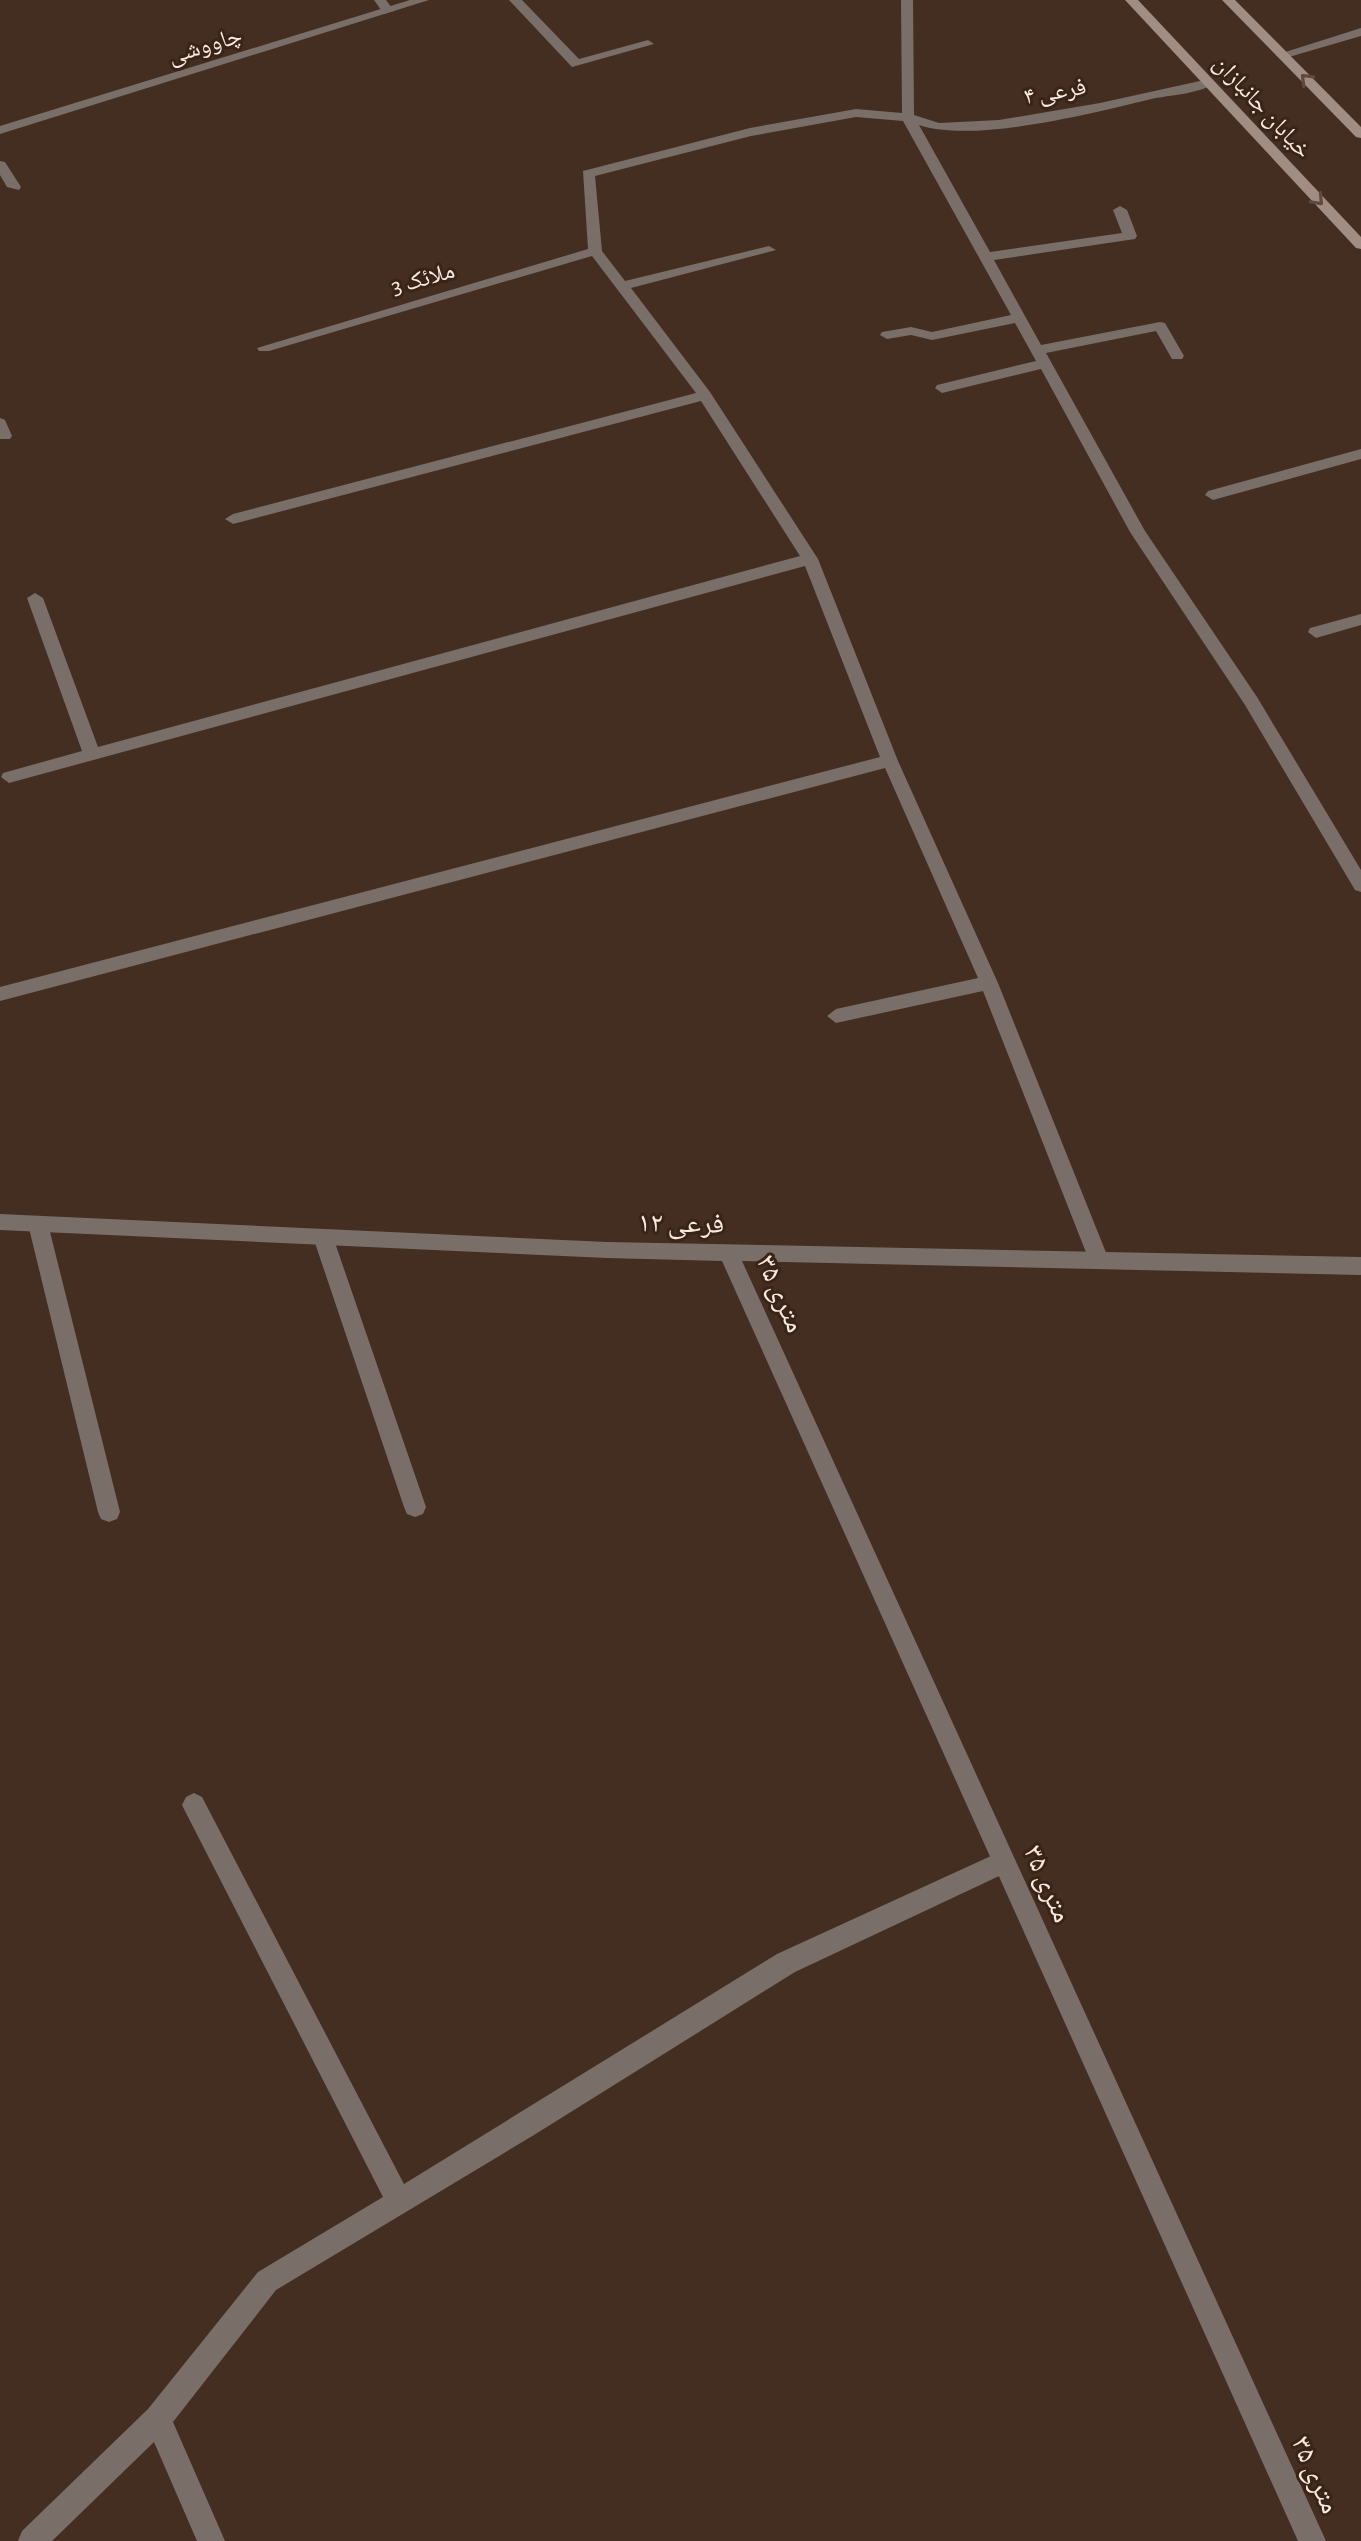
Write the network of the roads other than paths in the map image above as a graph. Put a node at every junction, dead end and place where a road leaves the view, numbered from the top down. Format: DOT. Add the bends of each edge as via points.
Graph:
graph roads {
  1 [pos="423,0"];
  2 [pos="515,0"];
  3 [pos="907,0"];
  4 [pos="1131,0"];
  5 [pos="1228,0"];
  6 [pos="384,6"];
  7 [pos="1361,32"];
  8 [pos="648,44"];
  9 [pos="1282,55"];
  10 [pos="1209,83"];
  11 [pos="908,117"];
  12 [pos="0,130"];
  13 [pos="1361,134"];
  14 [pos="0,165"];
  15 [pos="14,187"];
  16 [pos="1120,210"];
  17 [pos="1361,245"];
  18 [pos="769,250"];
  19 [pos="595,251"];
  20 [pos="984,257"];
  21 [pos="622,286"];
  22 [pos="1018,318"];
  23 [pos="887,335"];
  24 [pos="264,348"];
  25 [pos="1177,356"];
  26 [pos="1040,357"];
  27 [pos="942,388"];
  28 [pos="705,395"];
  29 [pos="1361,454"];
  30 [pos="1213,495"];
  31 [pos="233,519"];
  32 [pos="810,559"];
  33 [pos="35,598"];
  34 [pos="1361,619"];
  35 [pos="1316,632"];
  36 [pos="92,754"];
  37 [pos="890,761"];
  38 [pos="9,777"];
  39 [pos="1361,885"];
  40 [pos="989,983"];
  41 [pos="0,994"];
  42 [pos="836,1016"];
  43 [pos="0,1222"];
  44 [pos="38,1224"];
  45 [pos="323,1237"];
  46 [pos="728,1253"];
  47 [pos="1099,1260"];
  48 [pos="1361,1266"];
  49 [pos="415,1507"];
  50 [pos="109,1512"];
  51 [pos="194,1805"];
  52 [pos="1004,1862"];
  53 [pos="399,2202"];
  54 [pos="158,2419"];
  55 [pos="32,2541"];
  56 [pos="211,2541"];
  57 [pos="1312,2541"];
  1 -- 6 [label="street, چاووشی"];
  2 -- 8 [label="street" via="576,64"];
  3 -- 11 [label="street"];
  4 -- 10 [label="main road, خیابان جانبازان"];
  5 -- 9 [label="main road, خیابان جانبازان"];
  6 -- 12 [label="street, چاووشی"];
  7 -- 9 [label="street"];
  13 -- 9 [label="main road, خیابان جانبازان, one-way"];
  10 -- 11 [label="street, فرعی ۴" via="999,124 938,127"];
  10 -- 17 [label="main road, خیابان جانبازان, one-way"];
  11 -- 19 [label="street, فرعی ۴" via="841,115 750,132 588,174"];
  11 -- 20 [label="street"];
  14 -- 15 [label="street"];
  16 -- 20 [label="street" via="1130,236"];
  18 -- 21 [label="street"];
  19 -- 21 [label="street"];
  19 -- 24 [label="street, ملائک 3"];
  20 -- 22 [label="street"];
  21 -- 28 [label="street"];
  22 -- 23 [label="street" via="932,336 911,331"];
  22 -- 26 [label="street"];
  25 -- 26 [label="street" via="1160,326"];
  26 -- 27 [label="street"];
  26 -- 39 [label="street" via="1138,532 1251,701"];
  28 -- 31 [label="street"];
  28 -- 32 [label="street"];
  29 -- 30 [label="street"];
  32 -- 36 [label="street"];
  32 -- 37 [label="street"];
  33 -- 36 [label="street"];
  34 -- 35 [label="street"];
  36 -- 38 [label="street"];
  37 -- 40 [label="street"];
  37 -- 41 [label="street"];
  40 -- 42 [label="street"];
  40 -- 47 [label="street"];
  43 -- 44 [label="street, فرعی ۱۲"];
  44 -- 45 [label="street, فرعی ۱۲"];
  44 -- 50 [label="street"];
  45 -- 46 [label="street, فرعی ۱۲"];
  45 -- 49 [label="street"];
  46 -- 47 [label="street, فرعی ۱۲"];
  46 -- 52 [label="street, ۳۵ متری"];
  47 -- 48 [label="street, فرعی ۱۲"];
  51 -- 53 [label="street"];
  52 -- 53 [label="street" via="786,1963"];
  52 -- 57 [label="street, ۳۵ متری"];
  53 -- 54 [label="street" via="267,2281"];
  54 -- 55 [label="street"];
  54 -- 56 [label="street"];
}
